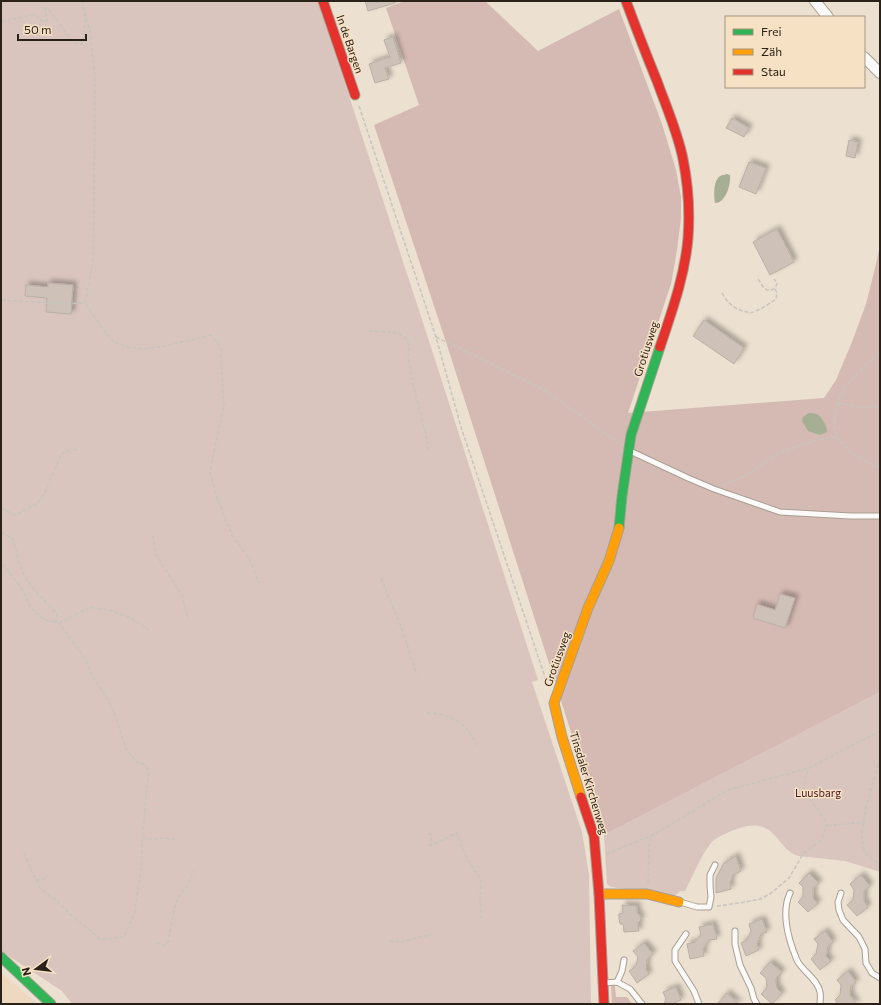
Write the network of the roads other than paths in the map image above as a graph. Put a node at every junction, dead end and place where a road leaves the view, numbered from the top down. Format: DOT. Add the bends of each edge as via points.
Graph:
graph roads {
  1 [pos="323,1"];
  2 [pos="626,1"];
  3 [pos="815,1"];
  4 [pos="827,16"];
  5 [pos="865,58"];
  6 [pos="880,73"];
  7 [pos="355,95"];
  8 [pos="629,450"];
  9 [pos="880,516"];
  10 [pos="554,703"];
  11 [pos="714,865"];
  12 [pos="790,893"];
  13 [pos="841,893"];
  14 [pos="599,894"];
  15 [pos="679,902"];
  16 [pos="735,931"];
  17 [pos="686,934"];
  18 [pos="1,957"];
  19 [pos="624,960"];
  20 [pos="880,978"];
  21 [pos="617,982"];
  22 [pos="603,983"];
  23 [pos="51,1004"];
  24 [pos="604,1004"];
  25 [pos="642,1004"];
  26 [pos="699,1004"];
  27 [pos="757,1004"];
  28 [pos="820,1004"];
  1 -- 7 [label="street, In de Bargen"];
  2 -- 8 [label="street, Grotiusweg" via="678,140 686,173 689,211 688,238 676,299 631,435"];
  3 -- 4 [label="street"];
  5 -- 6 [label="street"];
  8 -- 9 [label="lane" via="714,489 780,512"];
  8 -- 10 [label="street, Grotiusweg" via="619,529 614,547 588,608"];
  10 -- 14 [label="street, Tinsdaler Kirchenweg" via="562,737 594,836"];
  11 -- 15 [label="lane" via="710,875 709,907"];
  12 -- 28 [label="lane" via="787,899 786,919 792,946 797,961 820,991"];
  13 -- 20 [label="lane" via="839,910 859,937 866,963 872,973"];
  14 -- 15 [label="street" via="647,894"];
  14 -- 22 [label="street, Tinsdaler Kirchenweg"];
  16 -- 27 [label="lane" via="740,965"];
  17 -- 26 [label="lane" via="675,950 675,961"];
  18 -- 23 [label="street"];
  19 -- 21 [label="lane"];
  21 -- 22 [label="lane"];
  21 -- 25 [label="lane" via="630,989"];
  22 -- 24 [label="street, Tinsdaler Kirchenweg"];
}
